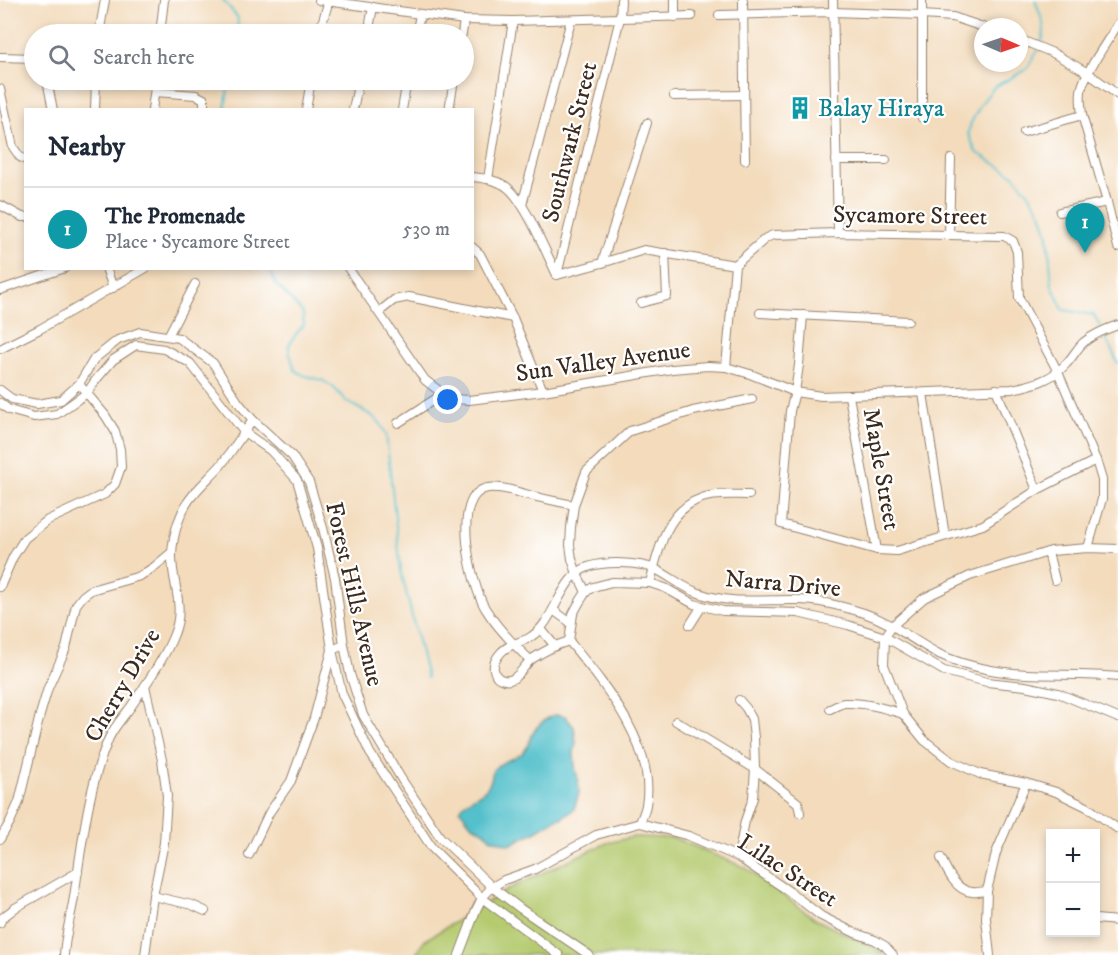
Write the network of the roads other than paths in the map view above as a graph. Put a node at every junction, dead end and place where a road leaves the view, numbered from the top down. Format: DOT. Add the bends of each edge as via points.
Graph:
graph roads {
  1 [pos="105,0"];
  2 [pos="164,0"];
  3 [pos="319,0"];
  4 [pos="621,0"];
  5 [pos="675,0"];
  6 [pos="743,0"];
  7 [pos="833,0"];
  8 [pos="922,0"];
  9 [pos="329,1"];
  10 [pos="373,7"];
  11 [pos="833,12"];
  12 [pos="743,14"];
  13 [pos="420,15"];
  14 [pos="719,15"];
  15 [pos="922,15"];
  16 [pos="675,16"];
  17 [pos="692,16"];
  18 [pos="620,18"];
  19 [pos="464,20"];
  20 [pos="571,20"];
  21 [pos="513,21"];
  22 [pos="101,24"];
  23 [pos="161,24"];
  24 [pos="322,24"];
  25 [pos="370,24"];
  26 [pos="418,24"];
  27 [pos="463,24"];
  28 [pos="974,24"];
  29 [pos="1118,24"];
  30 [pos="1028,42"];
  31 [pos="0,57"];
  32 [pos="24,58"];
  33 [pos="1088,73"];
  34 [pos="0,89"];
  35 [pos="49,90"];
  36 [pos="96,90"];
  37 [pos="155,90"];
  38 [pos="309,90"];
  39 [pos="357,90"];
  40 [pos="405,90"];
  41 [pos="452,90"];
  42 [pos="155,93"];
  43 [pos="744,95"];
  44 [pos="1118,95"];
  45 [pos="674,96"];
  46 [pos="53,108"];
  47 [pos="95,108"];
  48 [pos="152,108"];
  49 [pos="204,108"];
  50 [pos="306,108"];
  51 [pos="353,108"];
  52 [pos="402,108"];
  53 [pos="449,108"];
  54 [pos="1082,115"];
  55 [pos="922,118"];
  56 [pos="647,123"];
  57 [pos="1024,132"];
  58 [pos="24,159"];
  59 [pos="951,159"];
  60 [pos="745,160"];
  61 [pos="836,160"];
  62 [pos="886,160"];
  63 [pos="474,177"];
  64 [pos="488,178"];
  65 [pos="1107,201"];
  66 [pos="522,205"];
  67 [pos="0,206"];
  68 [pos="1060,212"];
  69 [pos="24,217"];
  70 [pos="838,233"];
  71 [pos="949,234"];
  72 [pos="1118,247"];
  73 [pos="474,249"];
  74 [pos="665,253"];
  75 [pos="602,263"];
  76 [pos="735,265"];
  77 [pos="59,270"];
  78 [pos="107,270"];
  79 [pos="143,270"];
  80 [pos="349,270"];
  81 [pos="557,275"];
  82 [pos="195,284"];
  83 [pos="113,288"];
  84 [pos="0,290"];
  85 [pos="641,303"];
  86 [pos="379,312"];
  87 [pos="760,313"];
  88 [pos="803,315"];
  89 [pos="513,318"];
  90 [pos="908,321"];
  91 [pos="1118,324"];
  92 [pos="168,336"];
  93 [pos="0,349"];
  94 [pos="726,368"];
  95 [pos="1058,372"];
  96 [pos="79,384"];
  97 [pos="996,389"];
  98 [pos="0,390"];
  99 [pos="543,391"];
  100 [pos="795,392"];
  101 [pos="87,393"];
  102 [pos="923,393"];
  103 [pos="443,394"];
  104 [pos="849,396"];
  105 [pos="752,399"];
  106 [pos="0,403"];
  107 [pos="253,420"];
  108 [pos="398,423"];
  109 [pos="244,432"];
  110 [pos="1096,460"];
  111 [pos="1037,490"];
  112 [pos="749,495"];
  113 [pos="574,506"];
  114 [pos="945,536"];
  115 [pos="1088,548"];
  116 [pos="1118,549"];
  117 [pos="877,550"];
  118 [pos="172,552"];
  119 [pos="1048,552"];
  120 [pos="654,569"];
  121 [pos="577,574"];
  122 [pos="3,575"];
  123 [pos="1055,580"];
  124 [pos="650,583"];
  125 [pos="0,586"];
  126 [pos="586,592"];
  127 [pos="702,606"];
  128 [pos="553,610"];
  129 [pos="571,623"];
  130 [pos="690,625"];
  131 [pos="893,625"];
  132 [pos="541,629"];
  133 [pos="885,637"];
  134 [pos="569,641"];
  135 [pos="513,644"];
  136 [pos="344,645"];
  137 [pos="554,645"];
  138 [pos="332,650"];
  139 [pos="530,660"];
  140 [pos="1118,677"];
  141 [pos="145,686"];
  142 [pos="739,700"];
  143 [pos="830,709"];
  144 [pos="903,714"];
  145 [pos="1118,718"];
  146 [pos="676,721"];
  147 [pos="755,769"];
  148 [pos="1026,783"];
  149 [pos="800,813"];
  150 [pos="640,823"];
  151 [pos="1118,829"];
  152 [pos="0,839"];
  153 [pos="249,855"];
  154 [pos="738,857"];
  155 [pos="941,858"];
  156 [pos="78,872"];
  157 [pos="492,887"];
  158 [pos="987,891"];
  159 [pos="153,896"];
  160 [pos="483,898"];
  161 [pos="205,911"];
  162 [pos="1100,919"];
  163 [pos="1118,921"];
  164 [pos="0,923"];
  165 [pos="64,955"];
  166 [pos="146,955"];
  167 [pos="459,955"];
  168 [pos="559,955"];
  169 [pos="589,955"];
  170 [pos="893,955"];
  171 [pos="990,955"];
  1 -- 22 [label="street"];
  2 -- 23 [label="street"];
  3 -- 9 [label="street"];
  4 -- 18 [label="street, Southwark Street"];
  5 -- 16 [label="street"];
  6 -- 12 [label="street"];
  7 -- 11 [label="street"];
  8 -- 15 [label="street"];
  9 -- 10 [label="street"];
  9 -- 24 [label="street"];
  10 -- 13 [label="street"];
  10 -- 25 [label="street"];
  11 -- 12 [label="street"];
  11 -- 15 [label="street"];
  11 -- 61 [label="street"];
  12 -- 14 [label="street"];
  12 -- 43 [label="street"];
  13 -- 19 [label="street"];
  13 -- 26 [label="street"];
  15 -- 28 [label="street" via="954,17"];
  15 -- 55 [label="street"];
  16 -- 17 [label="street"];
  16 -- 18 [label="street"];
  18 -- 20 [label="street"];
  18 -- 81 [label="street, Southwark Street"];
  19 -- 21 [label="street"];
  19 -- 27 [label="street"];
  20 -- 21 [label="street"];
  20 -- 66 [label="street"];
  21 -- 64 [label="street"];
  29 -- 33 [label="street"];
  30 -- 33 [label="street"];
  31 -- 32 [label="street"];
  33 -- 44 [label="street"];
  33 -- 54 [label="street" via="1081,89"];
  34 -- 58 [label="street" via="13,147"];
  35 -- 46 [label="street"];
  36 -- 47 [label="street"];
  37 -- 42 [label="street"];
  38 -- 50 [label="street"];
  39 -- 51 [label="street"];
  40 -- 52 [label="street"];
  41 -- 53 [label="street"];
  42 -- 48 [label="street"];
  42 -- 49 [label="street" via="196,95 204,99"];
  43 -- 45 [label="street"];
  43 -- 60 [label="street"];
  54 -- 57 [label="street"];
  54 -- 65 [label="street"];
  56 -- 75 [label="street"];
  59 -- 71 [label="street"];
  61 -- 62 [label="street"];
  61 -- 70 [label="street"];
  63 -- 64 [label="street"];
  64 -- 66 [label="street" via="508,187"];
  65 -- 68 [label="street"];
  65 -- 72 [label="street"];
  66 -- 81 [label="street"];
  67 -- 69 [label="street"];
  70 -- 71 [label="street, Sycamore Street"];
  70 -- 76 [label="street, Sycamore Street" via="773,235"];
  71 -- 95 [label="street, Sycamore Street" via="1004,236 1013,241 1019,298"];
  73 -- 89 [label="street"];
  74 -- 75 [label="street" via="644,250"];
  74 -- 76 [label="street"];
  74 -- 85 [label="street" via="667,296"];
  75 -- 81 [label="street"];
  76 -- 94 [label="street"];
  77 -- 84 [label="street"];
  78 -- 83 [label="street"];
  79 -- 83 [label="street"];
  80 -- 86 [label="street"];
  82 -- 92 [label="street"];
  83 -- 93 [label="street"];
  86 -- 89 [label="street" via="394,300 409,297"];
  86 -- 103 [label="street" via="425,380"];
  87 -- 88 [label="street"];
  88 -- 90 [label="street"];
  88 -- 100 [label="street"];
  89 -- 99 [label="street"];
  91 -- 95 [label="street, Sun Valley Avenue" via="1083,342"];
  92 -- 96 [label="street, Forest Hills Avenue" via="140,332 117,340 94,358"];
  92 -- 107 [label="street, Forest Hills Avenue" via="178,338 213,363"];
  94 -- 99 [label="street, Sun Valley Avenue" via="690,366"];
  94 -- 100 [label="street, Sun Valley Avenue"];
  95 -- 97 [label="street, Sun Valley Avenue" via="1025,387"];
  95 -- 110 [label="street, Sycamore Street"];
  96 -- 98 [label="street, Forest Hills Avenue" via="61,400 37,404 12,399"];
  96 -- 101 [label="street"];
  97 -- 102 [label="street, Sun Valley Avenue"];
  97 -- 111 [label="street"];
  99 -- 103 [label="street, Sun Valley Avenue" via="469,400"];
  100 -- 104 [label="street, Sun Valley Avenue"];
  100 -- 117 [label="street" via="781,524"];
  101 -- 106 [label="street, Forest Hills Avenue" via="57,414 34,417 9,410"];
  101 -- 109 [label="street, Forest Hills Avenue" via="113,360 136,345 164,349 190,363"];
  101 -- 122 [label="street" via="115,431 121,467 115,483 105,494 48,520 25,538"];
  102 -- 104 [label="street, Sun Valley Avenue"];
  102 -- 114 [label="street"];
  103 -- 108 [label="street"];
  104 -- 117 [label="street, Maple Street"];
  105 -- 113 [label="street" via="693,411 630,431 586,472"];
  107 -- 109 [label="street, Cherry Drive"];
  107 -- 136 [label="street, Forest Hills Avenue" via="292,456 309,482 335,578"];
  109 -- 118 [label="street, Cherry Drive" via="184,509"];
  109 -- 138 [label="street, Forest Hills Avenue" via="271,451 297,480 317,548"];
  110 -- 111 [label="street"];
  110 -- 115 [label="street, Sycamore Street" via="1102,499"];
  111 -- 114 [label="street" via="983,525"];
  112 -- 120 [label="street" via="716,495 690,504 668,528"];
  113 -- 121 [label="street" via="570,545"];
  113 -- 135 [label="street" via="502,488 487,488 475,494 469,504 465,519 476,583 483,605"];
  114 -- 117 [label="street" via="897,551"];
  115 -- 116 [label="street"];
  115 -- 119 [label="street"];
  118 -- 141 [label="street, Cherry Drive" via="179,617 175,633"];
  118 -- 152 [label="street" via="140,576 91,590 76,605 66,648 40,715 19,802"];
  119 -- 123 [label="street"];
  119 -- 131 [label="street" via="970,576 924,598"];
  120 -- 121 [label="street, Narra Drive" via="605,563"];
  120 -- 124 [label="street"];
  120 -- 131 [label="street, Narra Drive" via="699,593 729,600 830,604"];
  121 -- 126 [label="street"];
  121 -- 128 [label="street"];
  122 -- 125 [label="street"];
  124 -- 126 [label="street, Narra Drive" via="612,582"];
  124 -- 127 [label="street, Narra Drive"];
  126 -- 129 [label="street"];
  127 -- 130 [label="street"];
  127 -- 133 [label="street, Narra Drive" via="723,611 798,613"];
  128 -- 129 [label="street"];
  128 -- 132 [label="street"];
  129 -- 134 [label="street"];
  131 -- 133 [label="street"];
  131 -- 140 [label="street, Narra Drive" via="940,655 962,663 993,670"];
  132 -- 135 [label="street"];
  132 -- 137 [label="street"];
  133 -- 144 [label="street" via="884,665"];
  133 -- 145 [label="street, Narra Drive" via="944,671 1058,693"];
  134 -- 137 [label="street"];
  134 -- 150 [label="street" via="623,714 644,760 646,805"];
  135 -- 139 [label="street"];
  135 -- 139 [label="street" via="500,653 493,668 495,675 511,680"];
  136 -- 138 [label="street"];
  136 -- 157 [label="street, Forest Hills Avenue" via="363,715 402,780 440,837"];
  137 -- 139 [label="street"];
  138 -- 153 [label="street" via="291,782 269,813"];
  138 -- 160 [label="street, Forest Hills Avenue" via="342,694 370,753 432,848"];
  141 -- 156 [label="street, Cherry Drive" via="110,736 97,770"];
  141 -- 159 [label="street" via="167,796 164,843"];
  142 -- 147 [label="street" via="752,719"];
  143 -- 144 [label="street" via="842,703 880,706"];
  144 -- 148 [label="street" via="924,740 951,761 980,774"];
  146 -- 147 [label="street"];
  147 -- 149 [label="street" via="798,803"];
  147 -- 154 [label="street" via="753,798"];
  148 -- 151 [label="street" via="1087,807"];
  148 -- 158 [label="street" via="996,853"];
  150 -- 154 [label="street, Lilac Street"];
  150 -- 157 [label="street" via="596,835 536,869"];
  154 -- 170 [label="street, Lilac Street" via="821,916 875,940"];
  155 -- 158 [label="street" via="959,886 971,892"];
  156 -- 164 [label="street" via="15,908"];
  156 -- 165 [label="street, Cherry Drive"];
  157 -- 160 [label="street"];
  157 -- 169 [label="street, Forest Hills Avenue"];
  158 -- 171 [label="street"];
  159 -- 161 [label="street"];
  159 -- 166 [label="street"];
  160 -- 167 [label="street"];
  160 -- 168 [label="street, Forest Hills Avenue"];
  162 -- 163 [label="street"];
}
